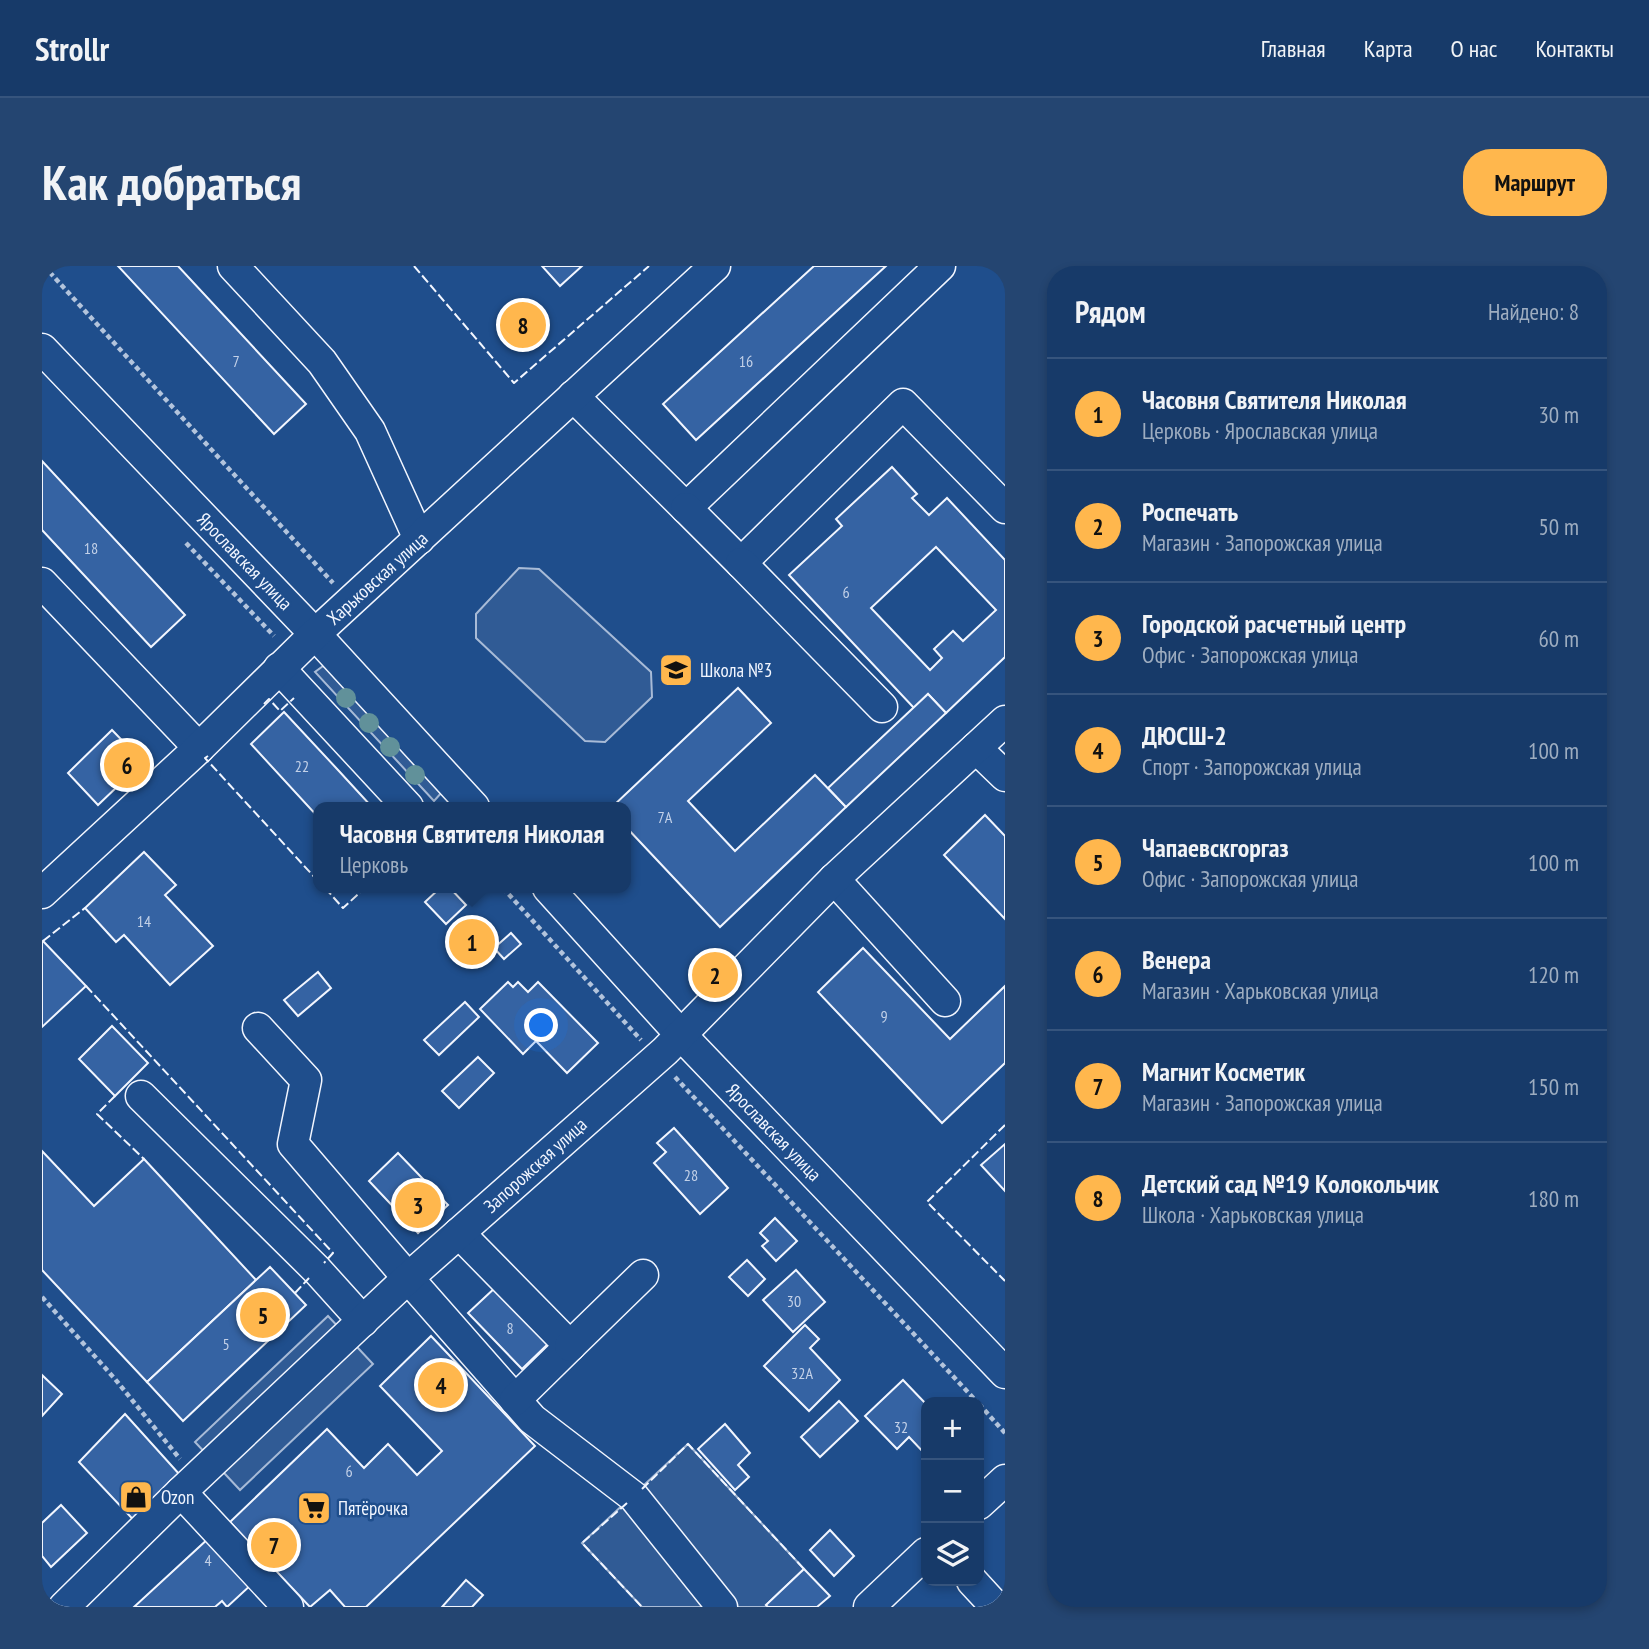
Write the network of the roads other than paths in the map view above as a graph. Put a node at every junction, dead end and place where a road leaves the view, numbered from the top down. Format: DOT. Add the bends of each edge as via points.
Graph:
graph roads {
  1 [pos="233,266"];
  2 [pos="715,266"];
  3 [pos="940,266"];
  4 [pos="42,349"];
  5 [pos="573,396"];
  6 [pos="686,508"];
  7 [pos="1005,508"];
  8 [pos="419,539"];
  9 [pos="741,564"];
  10 [pos="42,583"];
  11 [pos="315,634"];
  12 [pos="286,662"];
  13 [pos="882,707"];
  14 [pos="1005,721"];
  15 [pos="199,748"];
  16 [pos="976,748"];
  17 [pos="1005,776"];
  18 [pos="404,802"];
  19 [pos="469,802"];
  20 [pos="834,879"];
  21 [pos="42,893"];
  22 [pos="553,893"];
  23 [pos="945,1001"];
  24 [pos="258,1028"];
  25 [pos="681,1035"];
  26 [pos="141,1096"];
  27 [pos="459,1233"];
  28 [pos="643,1275"];
  29 [pos="408,1278"];
  30 [pos="363,1321"];
  31 [pos="570,1346"];
  32 [pos="1005,1373"];
  33 [pos="515,1400"];
  34 [pos="1005,1480"];
  35 [pos="188,1485"];
  36 [pos="984,1499"];
  37 [pos="921,1558"];
  38 [pos="977,1586"];
  39 [pos="64,1607"];
  40 [pos="288,1607"];
  41 [pos="722,1607"];
  42 [pos="869,1607"];
  43 [pos="996,1607"];
  1 -- 8 [label="street" via="322,362 370,431"];
  2 -- 5 [label="street, Харьковская улица"];
  3 -- 6 [label="street"];
  4 -- 11 [label="street, Ярославская улица"];
  5 -- 6 [label="street"];
  5 -- 8 [label="street, Харьковская улица"];
  6 -- 9 [label="street"];
  7 -- 9 [label="street" via="903,404"];
  8 -- 11 [label="street, Харьковская улица"];
  9 -- 13 [label="street"];
  10 -- 15 [label="street"];
  11 -- 12 [label="street, Харьковская улица"];
  11 -- 19 [label="street, Ярославская улица"];
  12 -- 15 [label="street, Харьковская улица"];
  12 -- 18 [label="street"];
  14 -- 16 [label="street, Запорожская улица"];
  15 -- 21 [label="street, Харьковская улица"];
  16 -- 17 [label="street"];
  16 -- 20 [label="street, Запорожская улица"];
  20 -- 23 [label="street"];
  20 -- 25 [label="street, Запорожская улица"];
  22 -- 25 [label="street, Ярославская улица"];
  24 -- 29 [label="street" via="306,1080 293,1144"];
  25 -- 27 [label="street, Запорожская улица"];
  25 -- 32 [label="street, Ярославская улица"];
  26 -- 30 [label="street"];
  27 -- 29 [label="street, Запорожская улица"];
  27 -- 31 [label="street"];
  28 -- 31 [label="street"];
  29 -- 30 [label="street, Запорожская улица"];
  29 -- 33 [label="street"];
  30 -- 35 [label="street, Запорожская улица"];
  31 -- 33 [label="street"];
  33 -- 41 [label="street" via="532,1419 634,1497"];
  34 -- 36 [label="street"];
  35 -- 39 [label="street, Запорожская улица"];
  35 -- 40 [label="street"];
  37 -- 42 [label="street"];
  38 -- 43 [label="street"];
}
